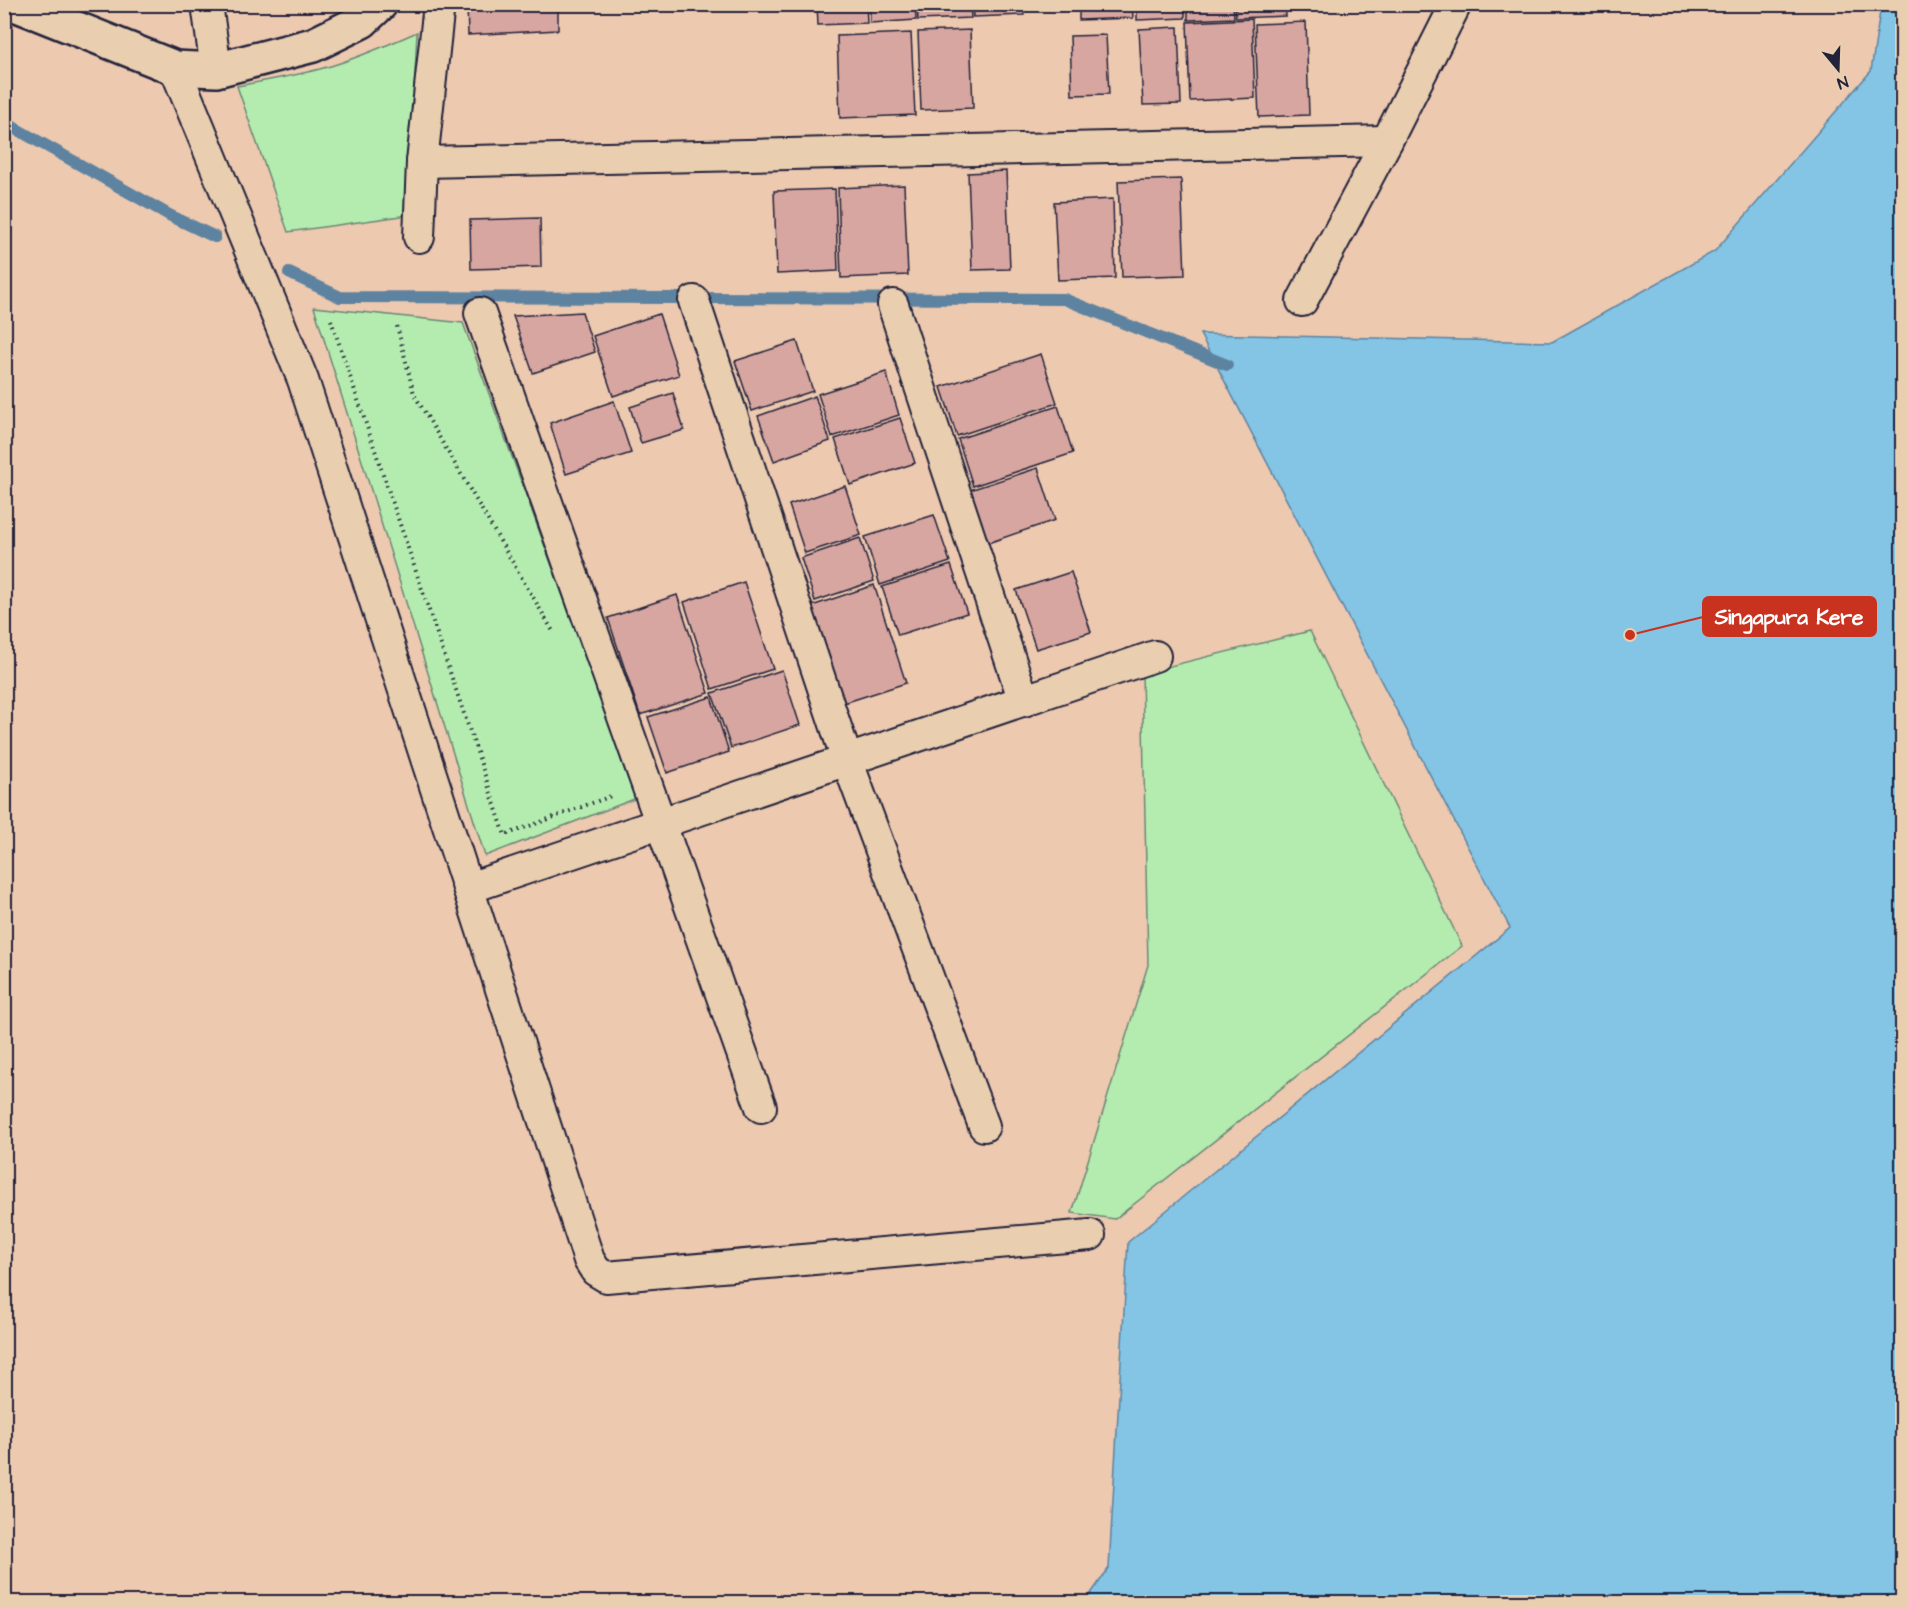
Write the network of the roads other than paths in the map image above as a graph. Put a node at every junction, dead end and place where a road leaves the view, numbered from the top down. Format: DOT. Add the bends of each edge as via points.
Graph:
graph roads {
  1 [pos="15,4"];
  2 [pos="207,4"];
  3 [pos="380,4"];
  4 [pos="439,4"];
  5 [pos="1456,4"];
  6 [pos="176,68"];
  7 [pos="216,70"];
  8 [pos="1387,141"];
  9 [pos="422,162"];
  10 [pos="419,237"];
  11 [pos="694,301"];
  12 [pos="1302,301"];
  13 [pos="893,305"];
  14 [pos="480,313"];
  15 [pos="1155,656"];
  16 [pos="1024,701"];
  17 [pos="847,760"];
  18 [pos="660,824"];
  19 [pos="468,888"];
  20 [pos="761,1107"];
  21 [pos="984,1126"];
  22 [pos="1090,1235"];
  1 -- 6 [label="street"];
  2 -- 7 [label="street"];
  3 -- 7 [label="street" via="362,21 313,45"];
  4 -- 9 [label="street"];
  5 -- 8 [label="street"];
  6 -- 7 [label="street"];
  6 -- 19 [label="street" via="303,380"];
  8 -- 9 [label="street"];
  8 -- 12 [label="street"];
  9 -- 10 [label="street"];
  11 -- 17 [label="street"];
  13 -- 16 [label="street"];
  14 -- 18 [label="street"];
  15 -- 16 [label="street"];
  16 -- 17 [label="street"];
  17 -- 18 [label="street"];
  17 -- 21 [label="street"];
  18 -- 19 [label="street"];
  18 -- 20 [label="street"];
  19 -- 22 [label="street" via="585,1249 596,1271 606,1277"];
}
